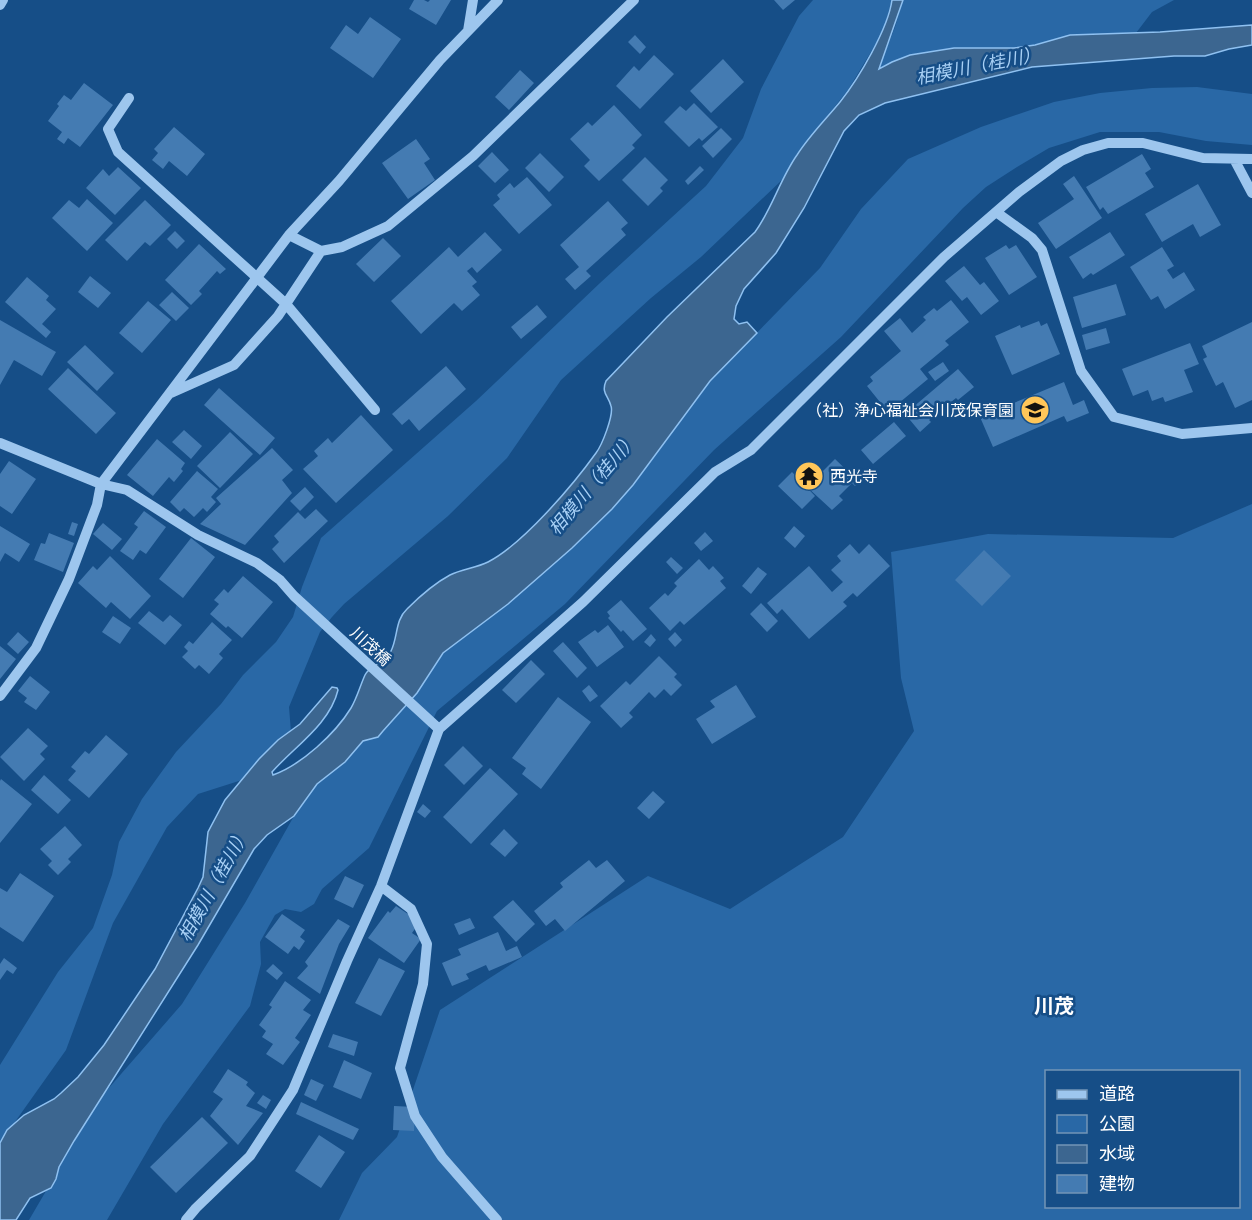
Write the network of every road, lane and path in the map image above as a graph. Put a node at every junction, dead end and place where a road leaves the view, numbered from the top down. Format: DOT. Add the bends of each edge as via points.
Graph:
graph roads {
  1 [pos="3,0"];
  2 [pos="473,0"];
  3 [pos="498,0"];
  4 [pos="634,0"];
  5 [pos="0,4"];
  6 [pos="468,31"];
  7 [pos="129,98"];
  8 [pos="1234,159"];
  9 [pos="1252,159"];
  10 [pos="1252,193"];
  11 [pos="996,212"];
  12 [pos="289,235"];
  13 [pos="321,251"];
  14 [pos="257,276"];
  15 [pos="286,304"];
  16 [pos="168,394"];
  17 [pos="375,410"];
  18 [pos="1252,428"];
  19 [pos="0,442"];
  20 [pos="100,484"];
  21 [pos="0,696"];
  22 [pos="439,729"];
  23 [pos="381,886"];
  24 [pos="186,1220"];
  25 [pos="497,1220"];
  1 -- 5 [label="street"];
  2 -- 6 [label="street"];
  3 -- 6 [label="street"];
  4 -- 13 [label="street" via="473,156 388,226 342,247"];
  6 -- 12 [label="street"];
  7 -- 14 [label="street" via="108,129 118,152"];
  8 -- 9 [label="street"];
  8 -- 10 [label="street"];
  8 -- 11 [label="street" via="1203,158 1143,143 1108,143 1060,160"];
  11 -- 18 [label="street" via="1042,250 1081,371 1114,417 1182,434"];
  11 -- 22 [label="street" via="944,257 751,450 715,472 583,602"];
  12 -- 13 [label="street"];
  12 -- 14 [label="street"];
  13 -- 15 [label="street"];
  14 -- 15 [label="street"];
  14 -- 16 [label="street"];
  15 -- 16 [label="street" via="234,365"];
  15 -- 17 [label="street"];
  16 -- 20 [label="street"];
  19 -- 20 [label="street, 川茂橋"];
  20 -- 21 [label="street" via="97,505 69,579 36,648"];
  20 -- 22 [label="street, 川茂橋" via="127,490 198,536 257,563"];
  22 -- 23 [label="street"];
  23 -- 24 [label="street" via="293,1090 250,1156"];
  23 -- 25 [label="street" via="411,909 427,944 423,984 400,1068 415,1116 442,1157"];
}
